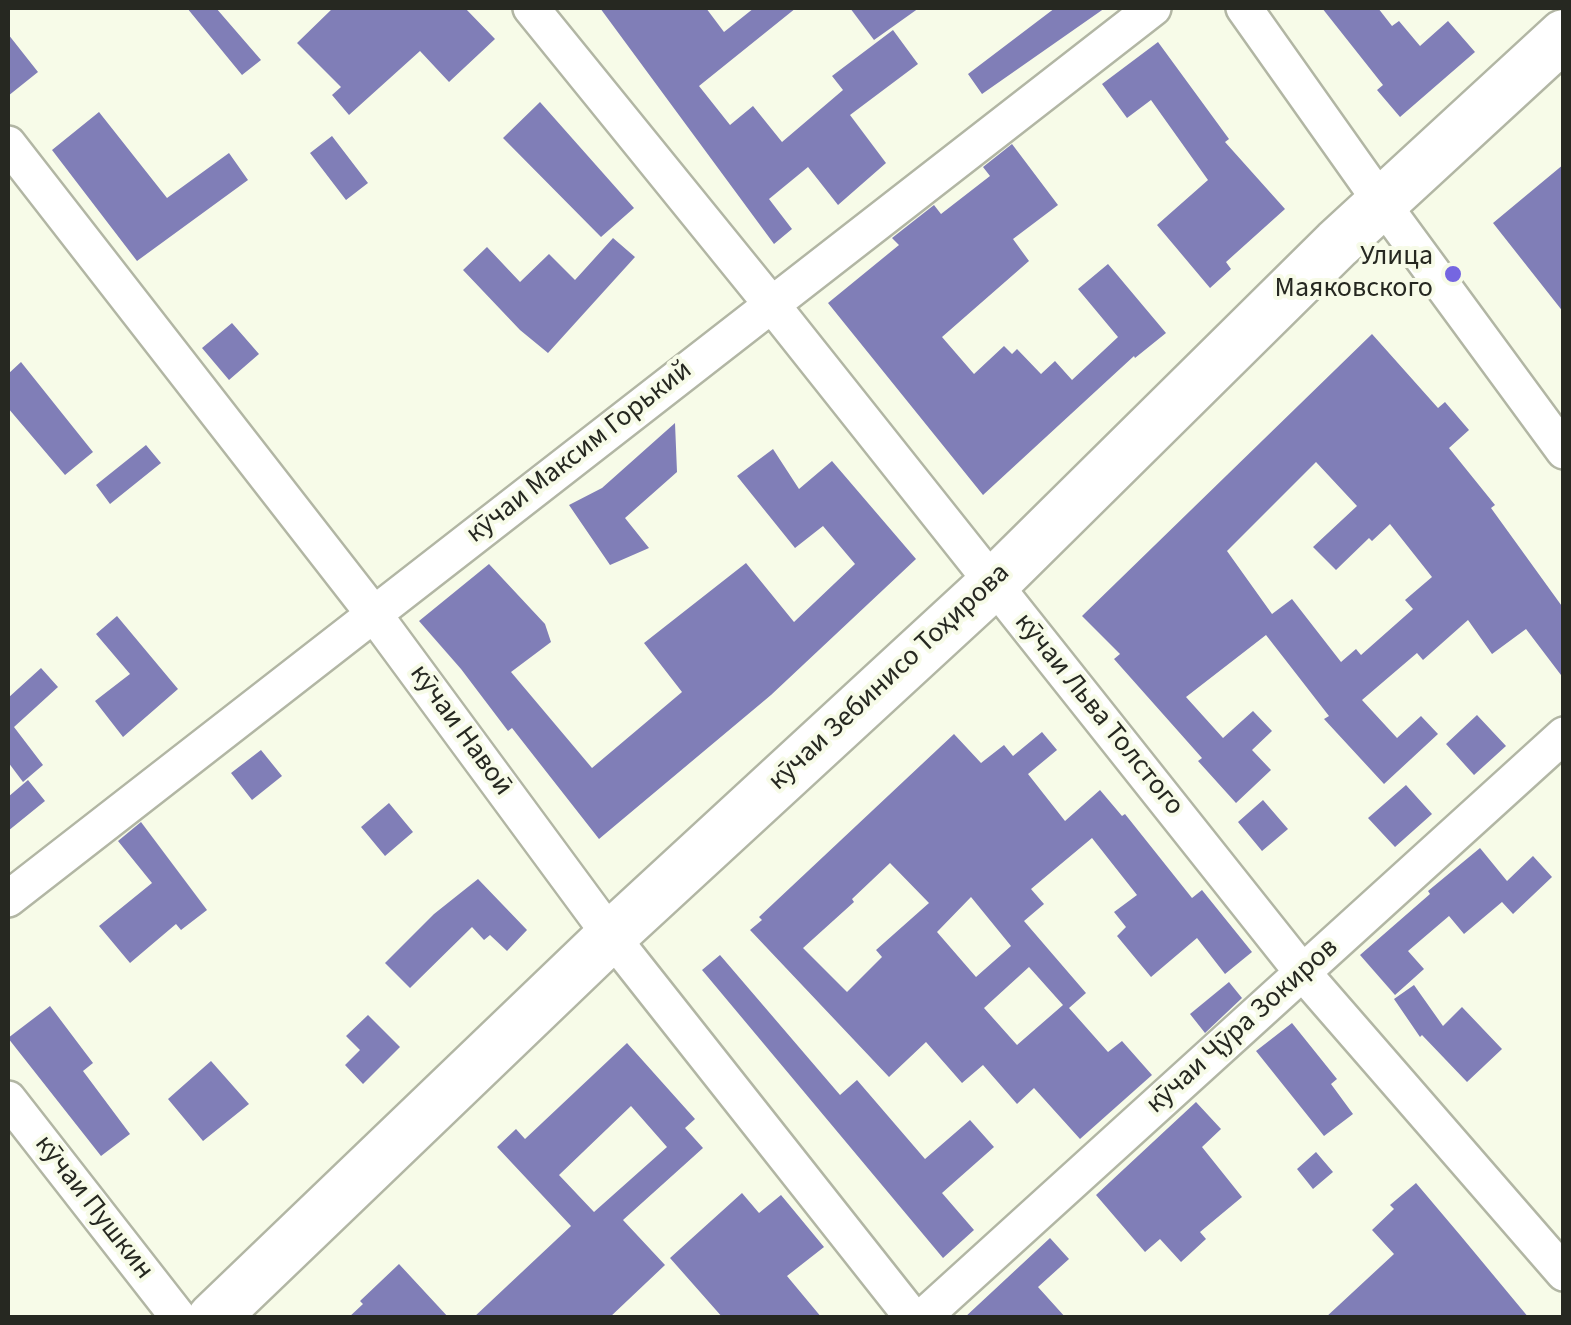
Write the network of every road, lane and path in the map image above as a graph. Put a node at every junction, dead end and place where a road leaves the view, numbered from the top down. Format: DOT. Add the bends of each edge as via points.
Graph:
graph roads {
  1 [pos="531,8"];
  2 [pos="1153,8"];
  3 [pos="1244,8"];
  4 [pos="1564,35"];
  5 [pos="8,144"];
  6 [pos="1382,204"];
  7 [pos="772,305"];
  8 [pos="1564,451"];
  9 [pos="993,584"];
  10 [pos="372,613"];
  11 [pos="1564,735"];
  12 [pos="8,899"];
  13 [pos="611,936"];
  14 [pos="1304,972"];
  15 [pos="8,1099"];
  16 [pos="1564,1273"];
  17 [pos="180,1318"];
  18 [pos="213,1318"];
  19 [pos="913,1318"];
  20 [pos="922,1318"];
  1 -- 7 [label="street, кӯчаи Льва Толстого"];
  2 -- 7 [label="street, кӯчаи Максим Горький"];
  3 -- 6 [label="street"];
  4 -- 6 [label="main road, кӯчаи Зебинисо Тоҳирова"];
  5 -- 10 [label="street, кӯчаи Навоӣ"];
  6 -- 8 [label="street"];
  6 -- 9 [label="main road, кӯчаи Зебинисо Тоҳирова"];
  7 -- 9 [label="street, кӯчаи Льва Толстого"];
  7 -- 10 [label="street, кӯчаи Максим Горький"];
  9 -- 13 [label="main road, кӯчаи Зебинисо Тоҳирова"];
  9 -- 14 [label="street, кӯчаи Льва Толстого"];
  10 -- 12 [label="street, кӯчаи Максим Горький"];
  10 -- 13 [label="street, кӯчаи Навоӣ"];
  11 -- 14 [label="street, кӯчаи Ҷӯра Зокиров"];
  13 -- 18 [label="main road, кӯчаи Зебинисо Тоҳирова"];
  13 -- 19 [label="street, кӯчаи Навоӣ"];
  14 -- 16 [label="street, кӯчаи Льва Толстого"];
  14 -- 20 [label="street, кӯчаи Ҷӯра Зокиров"];
  15 -- 17 [label="street, кӯчаи Пушкин"];
}
